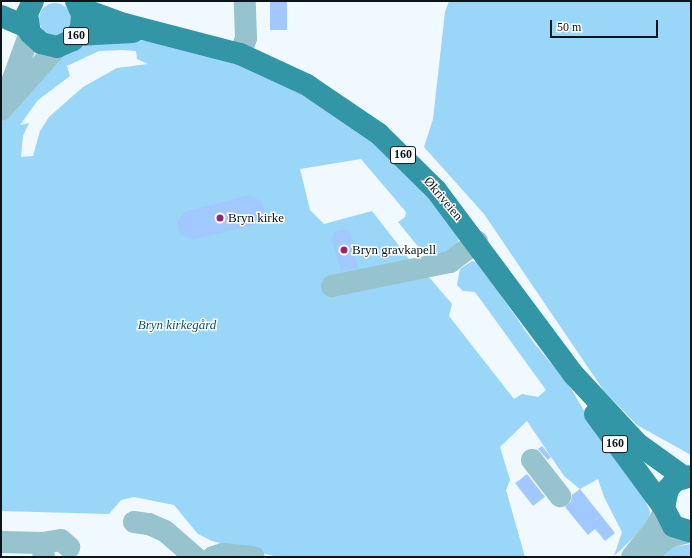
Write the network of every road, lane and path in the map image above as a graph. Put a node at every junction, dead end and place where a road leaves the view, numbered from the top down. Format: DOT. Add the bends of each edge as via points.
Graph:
graph roads {
  1 [pos="33,1"];
  2 [pos="245,1"];
  3 [pos="77,3"];
  4 [pos="1,16"];
  5 [pos="29,30"];
  6 [pos="156,32"];
  7 [pos="77,35"];
  8 [pos="57,47"];
  9 [pos="240,54"];
  10 [pos="2,110"];
  11 [pos="477,242"];
  12 [pos="332,286"];
  13 [pos="574,375"];
  14 [pos="532,460"];
  15 [pos="688,476"];
  16 [pos="560,496"];
  17 [pos="664,510"];
  18 [pos="134,522"];
  19 [pos="690,532"];
  20 [pos="1,542"];
  21 [pos="69,547"];
  22 [pos="43,550"];
  23 [pos="195,557"];
  24 [pos="213,557"];
  25 [pos="254,557"];
  26 [pos="632,557"];
  27 [pos="645,557"];
  1 -- 5 [label="main road" via="26,14"];
  2 -- 9 [label="street" via="246,38"];
  3 -- 6 [label="main road, Økriveien / 160" via="124,24"];
  3 -- 7 [label="main road, 160" via="82,24"];
  4 -- 5 [label="main road, 160"];
  5 -- 8 [label="main road, 160" via="41,44"];
  5 -- 10 [label="street"];
  6 -- 7 [label="main road, Økriveien / 160"];
  6 -- 9 [label="main road, Økriveien / 160"];
  7 -- 8 [label="main road, 160" via="70,42"];
  8 -- 10 [label="street"];
  9 -- 11 [label="main road, Økriveien / 160" via="307,85 379,134 436,190"];
  11 -- 12 [label="street" via="450,262"];
  11 -- 13 [label="main road, Økriveien / 160"];
  13 -- 15 [label="main road, Økriveien / 160" via="638,444"];
  13 -- 17 [label="main road, Økriveien / 160" via="607,434"];
  14 -- 16 [label="street"];
  15 -- 17 [label="main road, 160" via="668,489"];
  17 -- 19 [label="main road, 160" via="673,526"];
  17 -- 26 [label="street" via="656,527"];
  18 -- 23 [label="street" via="149,524 165,531"];
  19 -- 27 [label="street" via="669,537"];
  20 -- 22 [label="street"];
  21 -- 22 [label="street" via="61,540"];
  24 -- 25 [label="street" via="223,554"];
}
